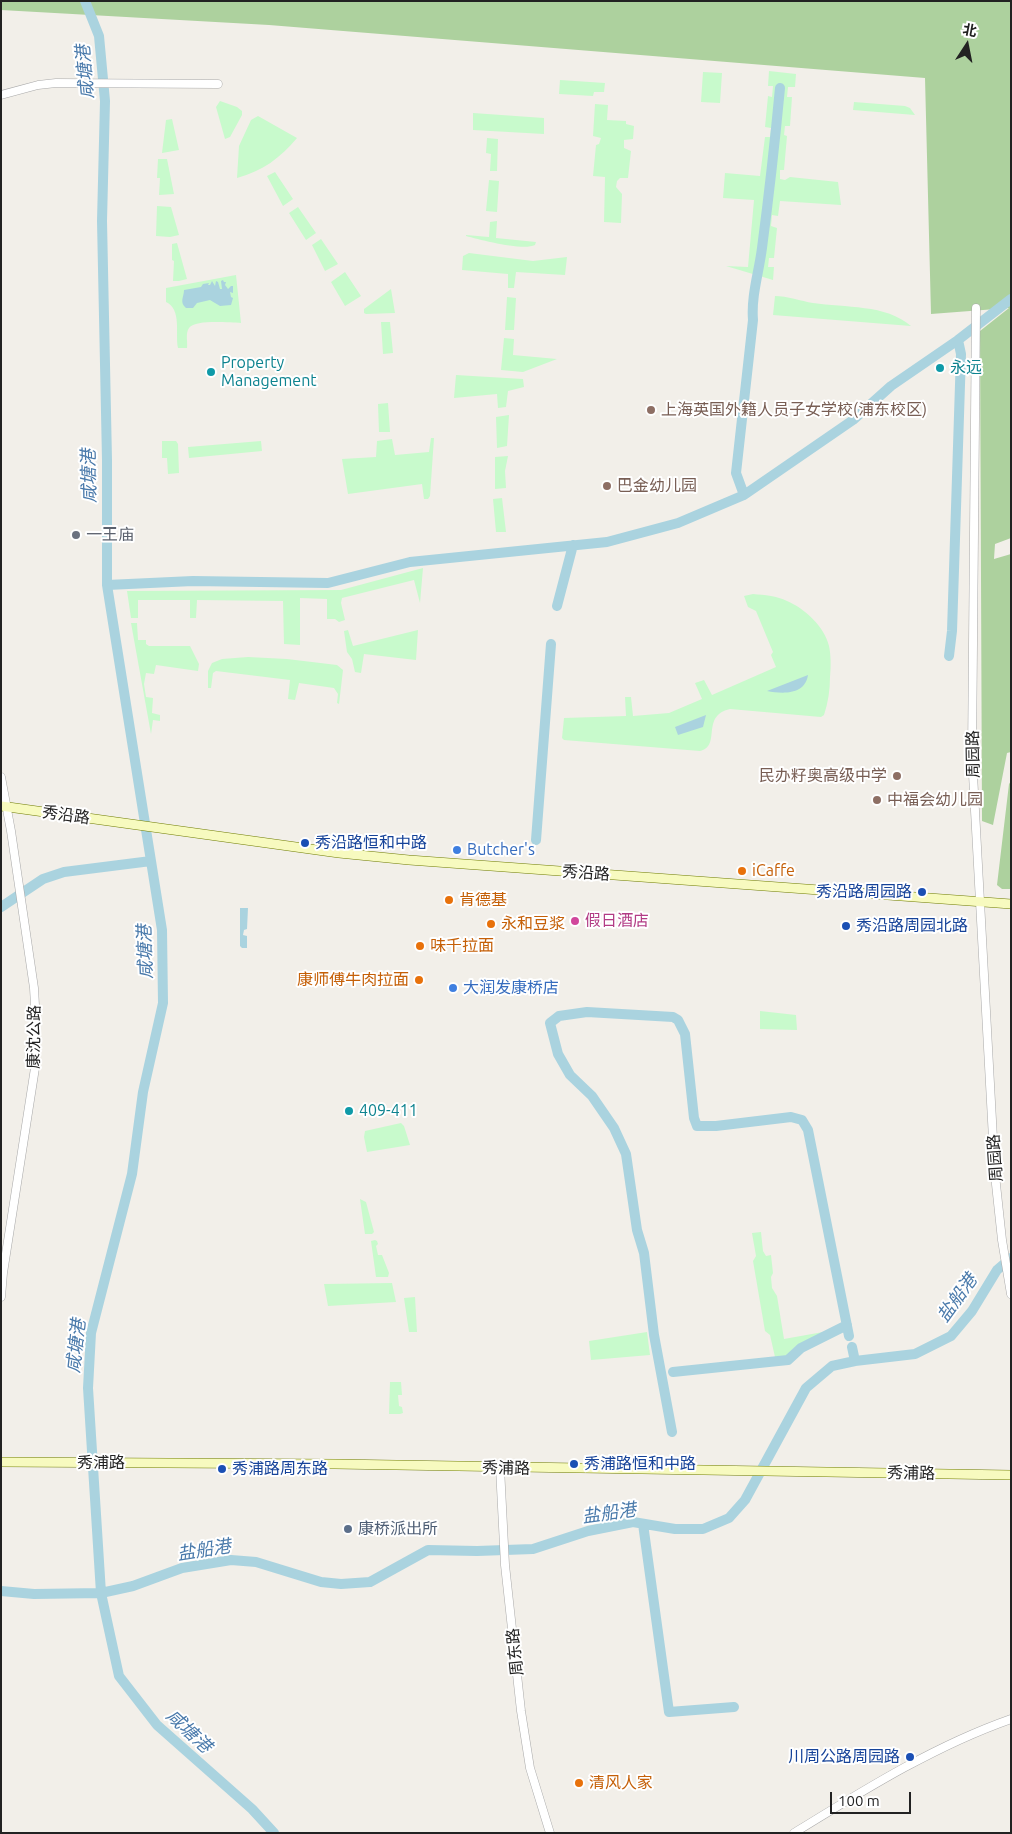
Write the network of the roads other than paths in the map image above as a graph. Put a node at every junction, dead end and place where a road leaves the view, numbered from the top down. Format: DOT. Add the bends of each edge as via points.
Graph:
graph roads {
  1 [pos="218,84"];
  2 [pos="1,95"];
  3 [pos="973,310"];
  4 [pos="1,777"];
  5 [pos="4,806"];
  6 [pos="980,902"];
  7 [pos="1011,904"];
  8 [pos="1011,1294"];
  9 [pos="1,1297"];
  10 [pos="1,1462"];
  11 [pos="500,1468"];
  12 [pos="1011,1475"];
  13 [pos="1011,1719"];
  14 [pos="550,1833"];
  15 [pos="794,1833"];
  1 -- 2 [label="street" via="56,83"];
  3 -- 6 [label="street, 周园路" via="972,747"];
  4 -- 5 [label="street, 康沈公路"];
  5 -- 6 [label="main road, 秀沿路" via="409,860"];
  5 -- 9 [label="street, 康沈公路" via="34,988 36,1023 35,1068"];
  6 -- 7 [label="main road, 秀沿路"];
  6 -- 8 [label="street, 周园路" via="995,1175"];
  10 -- 11 [label="main road, 秀浦路"];
  11 -- 12 [label="main road, 秀浦路"];
  11 -- 14 [label="street, 周东路" via="505,1565 521,1712 530,1768"];
  13 -- 15 [label="street" via="981,1730 875,1783"];
}
